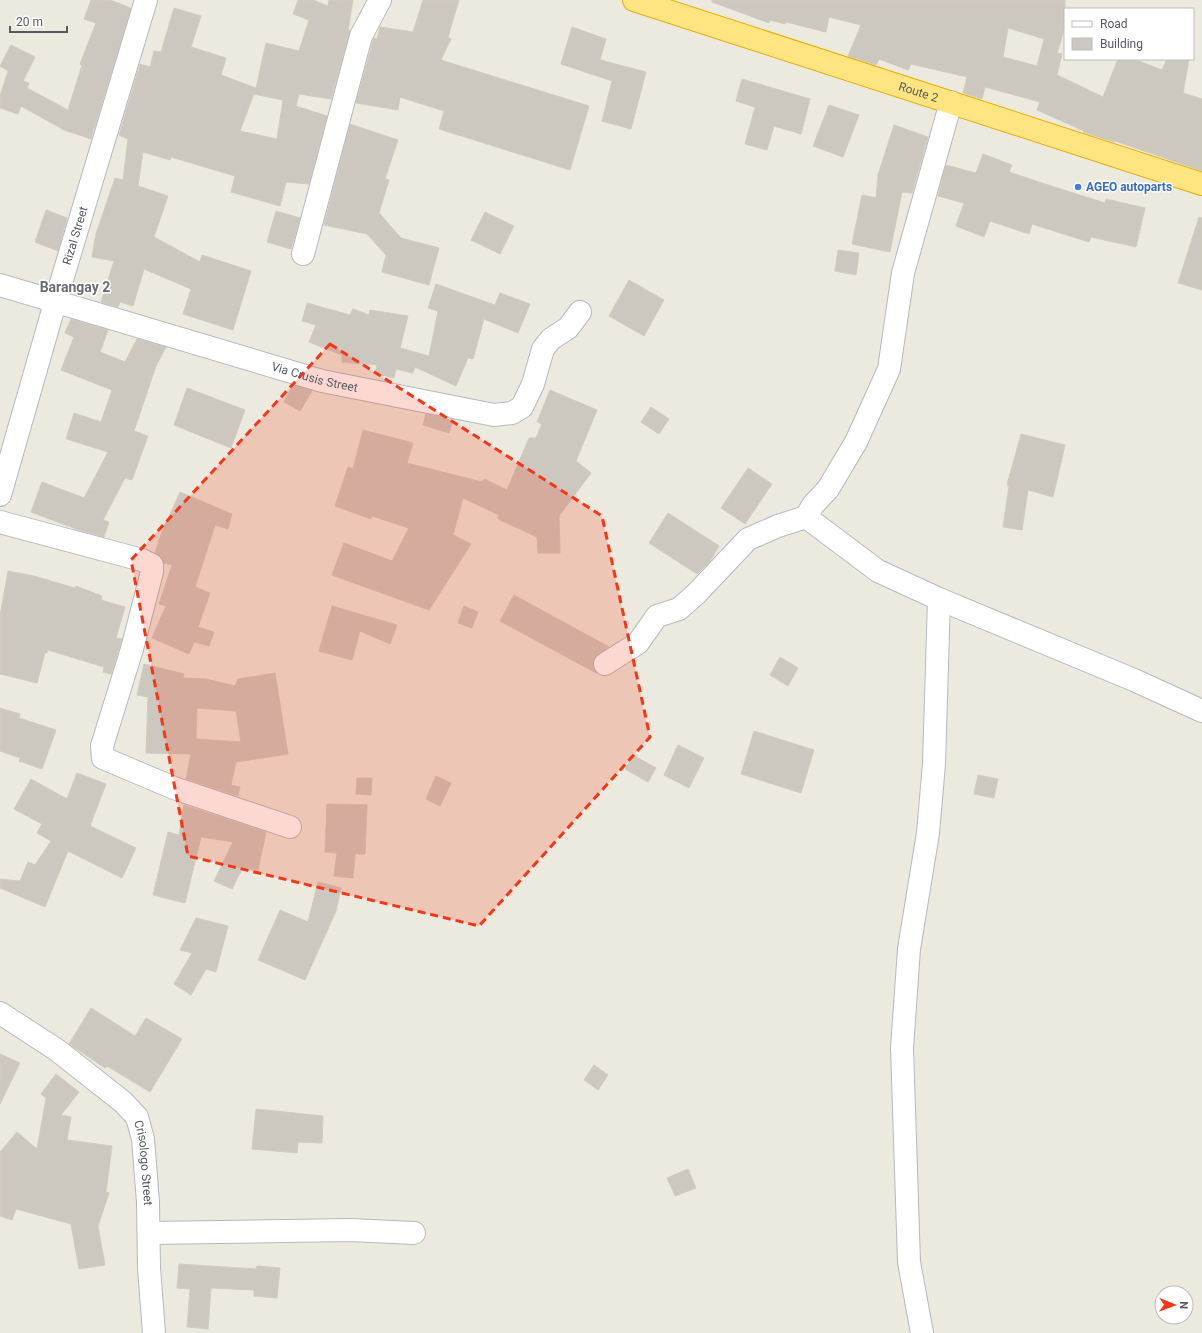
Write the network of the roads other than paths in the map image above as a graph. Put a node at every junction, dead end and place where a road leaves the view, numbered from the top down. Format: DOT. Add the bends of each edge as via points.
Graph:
graph roads {
  1 [pos="146,0"];
  2 [pos="380,0"];
  3 [pos="634,0"];
  4 [pos="950,102"];
  5 [pos="1202,184"];
  6 [pos="303,254"];
  7 [pos="0,285"];
  8 [pos="55,303"];
  9 [pos="580,312"];
  10 [pos="0,495"];
  11 [pos="806,517"];
  12 [pos="0,522"];
  13 [pos="939,600"];
  14 [pos="605,664"];
  15 [pos="1202,711"];
  16 [pos="290,827"];
  17 [pos="0,1014"];
  18 [pos="149,1233"];
  19 [pos="414,1233"];
  20 [pos="154,1333"];
  21 [pos="922,1333"];
  1 -- 8 [label="street, Rizal Street"];
  2 -- 6 [label="street" via="361,36"];
  3 -- 4 [label="highway, Route 2"];
  4 -- 5 [label="highway, Route 2"];
  4 -- 11 [label="street" via="903,273 889,369 856,442 828,489"];
  7 -- 8 [label="street, Via Crusis Street"];
  8 -- 9 [label="street, Via Crusis Street" via="322,381 494,415 512,413 522,407 533,384 544,349 551,339 568,328"];
  8 -- 10 [label="street, Rizal Street"];
  11 -- 13 [label="street" via="878,571"];
  11 -- 14 [label="street" via="748,539 679,609 657,616 638,643"];
  12 -- 16 [label="street" via="142,560 152,565 132,649 102,746 103,758 174,788"];
  13 -- 15 [label="street" via="1134,680"];
  13 -- 21 [label="street" via="934,764 928,833 909,949 902,1048 909,1262"];
  17 -- 18 [label="street, Crisologo Street" via="57,1050 123,1102 137,1117 143,1139"];
  18 -- 19 [label="street" via="350,1230"];
  18 -- 20 [label="street, Crisologo Street"];
}
